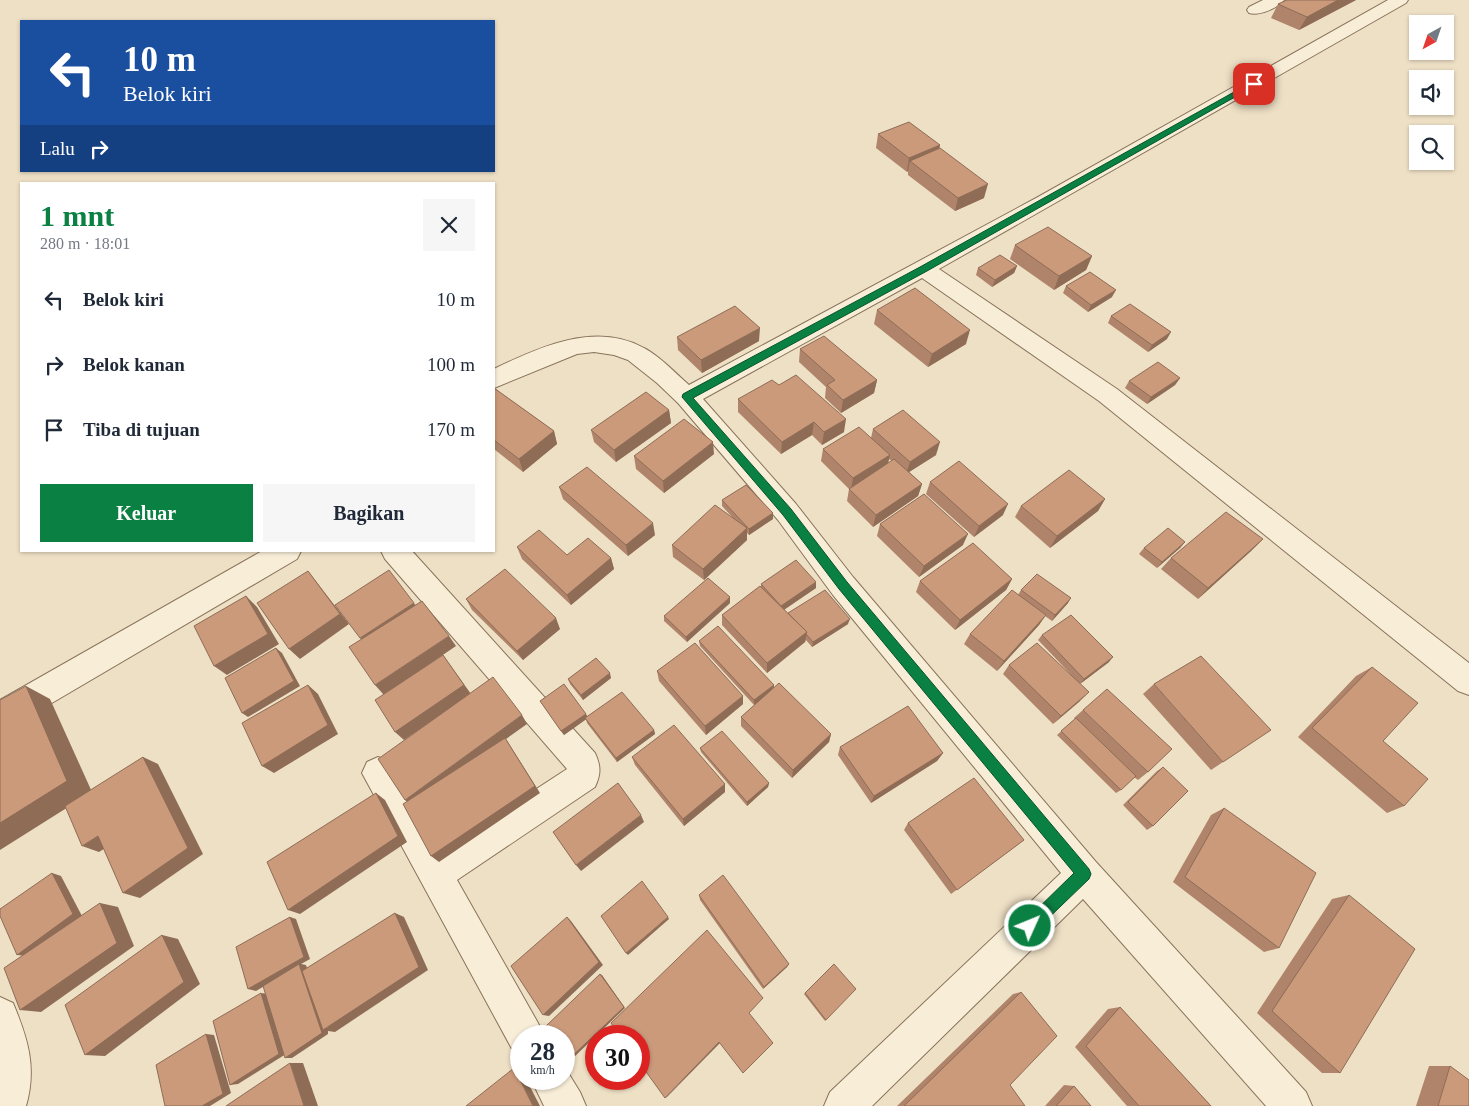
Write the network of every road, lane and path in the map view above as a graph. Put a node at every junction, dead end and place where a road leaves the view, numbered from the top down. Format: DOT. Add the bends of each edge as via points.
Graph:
graph roads {
  1 [pos="1276,0"];
  2 [pos="1400,0"];
  3 [pos="1255,10"];
  4 [pos="924,269"];
  5 [pos="495,379"];
  6 [pos="687,397"];
  7 [pos="285,552"];
  8 [pos="396,552"];
  9 [pos="1469,681"];
  10 [pos="0,717"];
  11 [pos="378,773"];
  12 [pos="1084,874"];
  13 [pos="435,875"];
  14 [pos="0,1016"];
  15 [pos="519,1025"];
  16 [pos="557,1090"];
  17 [pos="6,1106"];
  18 [pos="566,1106"];
  19 [pos="844,1106"];
  20 [pos="1292,1106"];
  1 -- 3 [label="street"];
  2 -- 4 [label="street"];
  4 -- 6 [label="street"];
  4 -- 9 [label="street" via="1108,395"];
  5 -- 6 [label="street" via="575,346 594,344 636,354"];
  6 -- 12 [label="street" via="787,512 843,586"];
  7 -- 10 [label="street"];
  8 -- 13 [label="street" via="584,764 584,776 570,787"];
  11 -- 13 [label="street"];
  12 -- 19 [label="street"];
  12 -- 20 [label="street"];
  13 -- 15 [label="street"];
  14 -- 17 [label="street" via="12,1054 14,1080"];
  16 -- 18 [label="street"];
}
